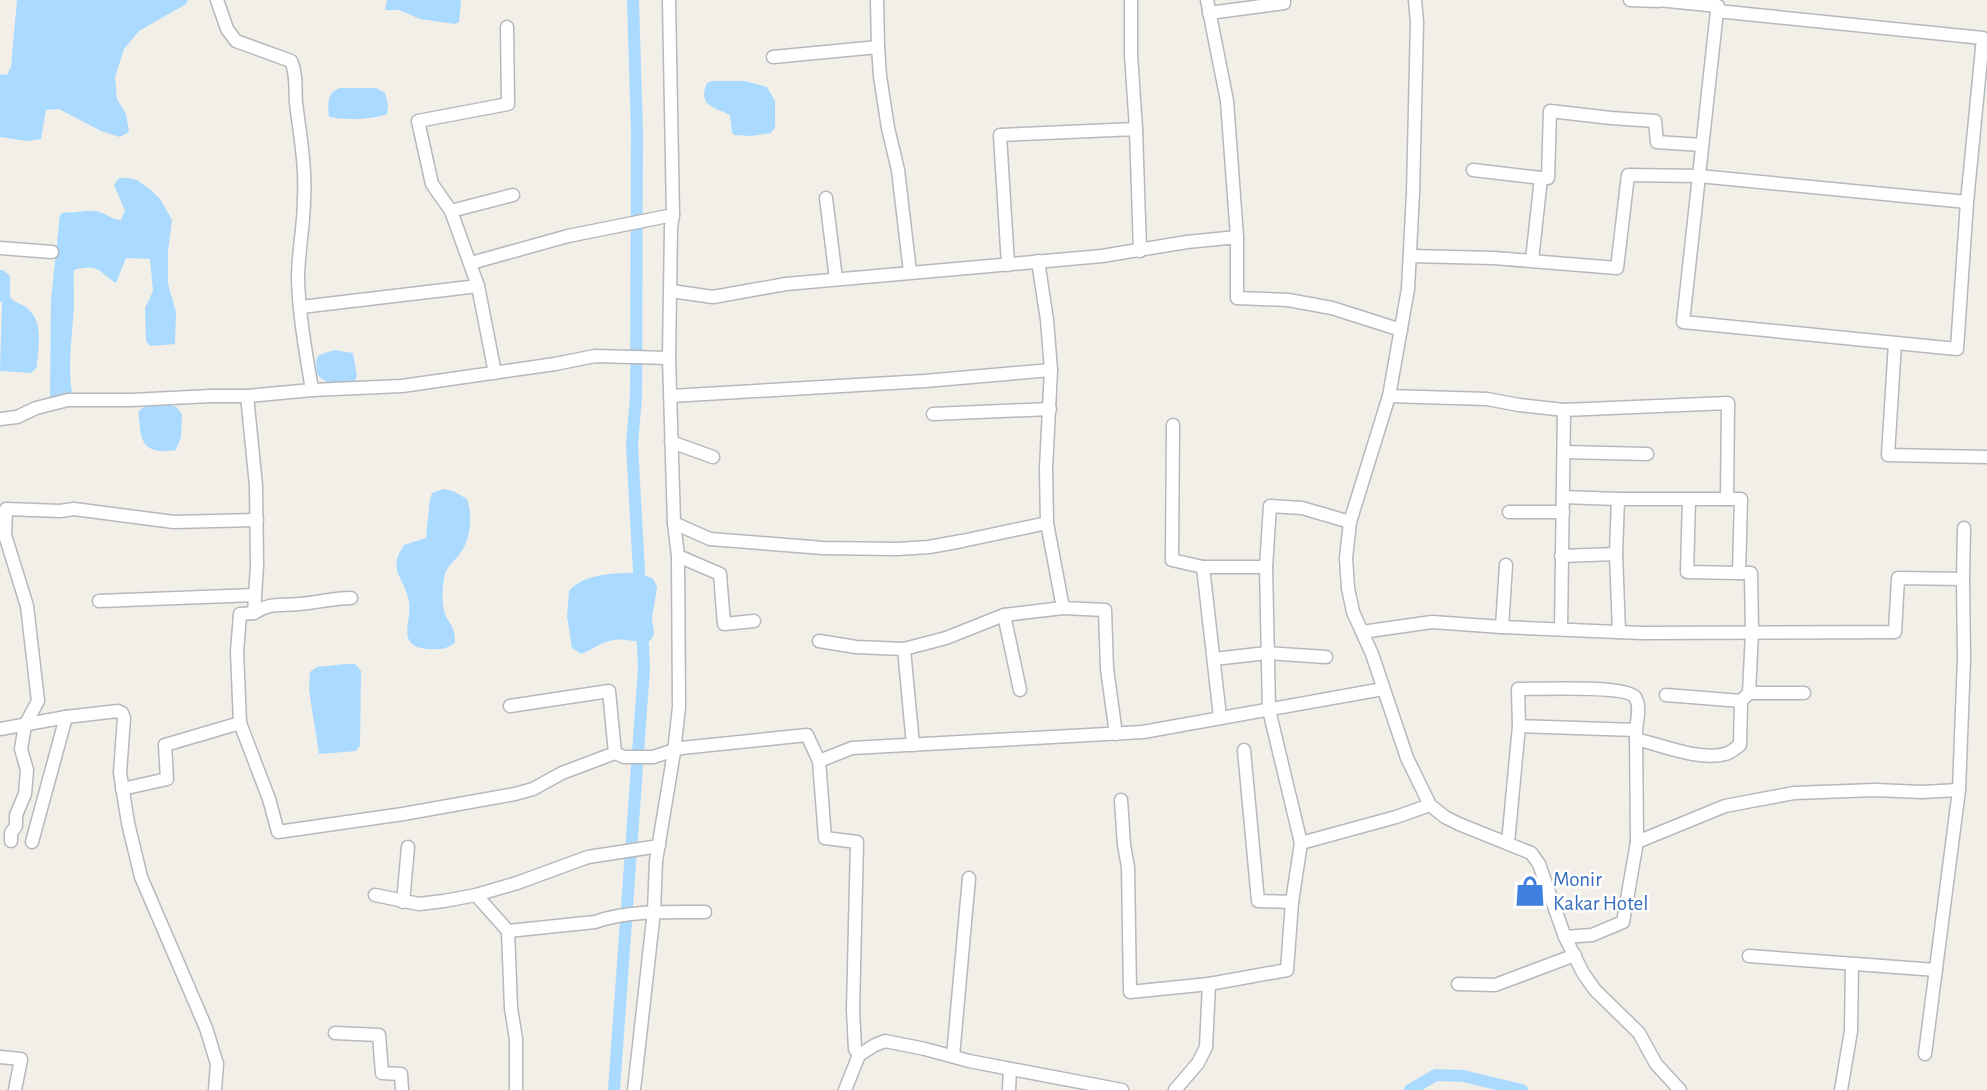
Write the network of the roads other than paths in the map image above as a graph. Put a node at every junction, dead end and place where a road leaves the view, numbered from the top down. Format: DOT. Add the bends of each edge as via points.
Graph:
graph roads {
  1 [pos="217,0"];
  2 [pos="669,0"];
  3 [pos="877,0"];
  4 [pos="1131,0"];
  5 [pos="1284,0"];
  6 [pos="1415,0"];
  7 [pos="1630,0"];
  8 [pos="1658,0"];
  9 [pos="1718,6"];
  10 [pos="1208,7"];
  11 [pos="507,26"];
  12 [pos="878,47"];
  13 [pos="773,57"];
  14 [pos="1136,129"];
  15 [pos="1703,145"];
  16 [pos="1473,170"];
  17 [pos="1699,176"];
  18 [pos="1541,178"];
  19 [pos="513,195"];
  20 [pos="826,198"];
  21 [pos="1967,202"];
  22 [pos="452,211"];
  23 [pos="667,216"];
  24 [pos="1237,237"];
  25 [pos="0,248"];
  26 [pos="1140,251"];
  27 [pos="52,252"];
  28 [pos="1410,256"];
  29 [pos="1532,260"];
  30 [pos="1038,261"];
  31 [pos="471,263"];
  32 [pos="1008,265"];
  33 [pos="910,272"];
  34 [pos="836,279"];
  35 [pos="478,286"];
  36 [pos="671,291"];
  37 [pos="301,307"];
  38 [pos="1401,331"];
  39 [pos="1895,343"];
  40 [pos="669,358"];
  41 [pos="1051,370"];
  42 [pos="495,373"];
  43 [pos="312,390"];
  44 [pos="247,396"];
  45 [pos="671,396"];
  46 [pos="1389,396"];
  47 [pos="1050,409"];
  48 [pos="1564,410"];
  49 [pos="933,414"];
  50 [pos="0,419"];
  51 [pos="1173,425"];
  52 [pos="671,442"];
  53 [pos="1564,452"];
  54 [pos="1647,454"];
  55 [pos="713,457"];
  56 [pos="1987,457"];
  57 [pos="1563,497"];
  58 [pos="1618,499"];
  59 [pos="1689,499"];
  60 [pos="1727,499"];
  61 [pos="1509,512"];
  62 [pos="1563,512"];
  63 [pos="257,520"];
  64 [pos="1350,522"];
  65 [pos="674,523"];
  66 [pos="1047,523"];
  67 [pos="1964,528"];
  68 [pos="1616,554"];
  69 [pos="678,556"];
  70 [pos="1561,556"];
  71 [pos="1506,565"];
  72 [pos="1203,566"];
  73 [pos="1266,567"];
  74 [pos="1739,573"];
  75 [pos="1963,579"];
  76 [pos="255,595"];
  77 [pos="351,598"];
  78 [pos="99,601"];
  79 [pos="1063,608"];
  80 [pos="254,614"];
  81 [pos="1004,615"];
  82 [pos="754,621"];
  83 [pos="1502,627"];
  84 [pos="1561,629"];
  85 [pos="1363,632"];
  86 [pos="1619,632"];
  87 [pos="1752,633"];
  88 [pos="819,641"];
  89 [pos="904,649"];
  90 [pos="1268,653"];
  91 [pos="1326,657"];
  92 [pos="1214,659"];
  93 [pos="1383,689"];
  94 [pos="1020,690"];
  95 [pos="1804,693"];
  96 [pos="1666,695"];
  97 [pos="1745,697"];
  98 [pos="510,706"];
  99 [pos="1269,710"];
  100 [pos="66,717"];
  101 [pos="1220,717"];
  102 [pos="240,723"];
  103 [pos="25,725"];
  104 [pos="1519,726"];
  105 [pos="0,729"];
  106 [pos="1116,734"];
  107 [pos="1636,734"];
  108 [pos="913,745"];
  109 [pos="1244,750"];
  110 [pos="674,751"];
  111 [pos="620,755"];
  112 [pos="819,761"];
  113 [pos="122,789"];
  114 [pos="1959,790"];
  115 [pos="1121,800"];
  116 [pos="1430,805"];
  117 [pos="11,841"];
  118 [pos="32,842"];
  119 [pos="1637,842"];
  120 [pos="1301,843"];
  121 [pos="1508,843"];
  122 [pos="659,845"];
  123 [pos="408,847"];
  124 [pos="969,878"];
  125 [pos="375,895"];
  126 [pos="476,895"];
  127 [pos="403,902"];
  128 [pos="1292,902"];
  129 [pos="649,912"];
  130 [pos="705,912"];
  131 [pos="508,931"];
  132 [pos="1565,937"];
  133 [pos="1575,955"];
  134 [pos="1749,956"];
  135 [pos="1852,964"];
  136 [pos="1936,970"];
  137 [pos="1209,984"];
  138 [pos="1458,984"];
  139 [pos="335,1033"];
  140 [pos="1925,1054"];
  141 [pos="859,1055"];
  142 [pos="953,1056"];
  143 [pos="0,1057"];
  144 [pos="1010,1069"];
  145 [pos="15,1090"];
  146 [pos="215,1090"];
  147 [pos="402,1090"];
  148 [pos="516,1090"];
  149 [pos="634,1090"];
  150 [pos="845,1090"];
  151 [pos="1009,1090"];
  152 [pos="1122,1090"];
  153 [pos="1175,1090"];
  154 [pos="1679,1090"];
  155 [pos="1842,1090"];
  1 -- 37 [label="street" via="227,30 236,41 291,61 294,67 305,197 299,251"];
  2 -- 23 [label="street"];
  3 -- 12 [label="street"];
  4 -- 14 [label="street"];
  5 -- 10 [label="street"];
  6 -- 28 [label="street"];
  7 -- 8 [label="street"];
  8 -- 9 [label="street"];
  9 -- 15 [label="street"];
  9 -- 21 [label="street" via="1983,38"];
  10 -- 24 [label="street" via="1227,101"];
  11 -- 22 [label="street" via="508,104 418,121 432,184"];
  12 -- 13 [label="street"];
  12 -- 33 [label="street"];
  14 -- 26 [label="street"];
  14 -- 32 [label="street" via="1000,135"];
  15 -- 17 [label="street"];
  15 -- 18 [label="street" via="1657,142 1654,121 1550,111 1548,178"];
  16 -- 18 [label="street"];
  17 -- 21 [label="street"];
  17 -- 29 [label="street" via="1628,175 1617,268"];
  17 -- 39 [label="street" via="1684,322"];
  18 -- 29 [label="street"];
  19 -- 22 [label="street"];
  20 -- 34 [label="street"];
  21 -- 39 [label="street" via="1957,349"];
  22 -- 31 [label="street"];
  23 -- 31 [label="street" via="568,236"];
  23 -- 36 [label="street"];
  24 -- 26 [label="street"];
  24 -- 38 [label="street" via="1237,298 1332,308"];
  25 -- 27 [label="street"];
  26 -- 30 [label="street"];
  28 -- 29 [label="street"];
  28 -- 38 [label="street"];
  30 -- 32 [label="street"];
  30 -- 41 [label="street"];
  31 -- 35 [label="street"];
  32 -- 33 [label="street"];
  33 -- 34 [label="street"];
  34 -- 36 [label="street" via="713,297"];
  35 -- 37 [label="street"];
  35 -- 42 [label="street"];
  36 -- 40 [label="street"];
  37 -- 43 [label="street"];
  38 -- 46 [label="street"];
  39 -- 56 [label="street" via="1888,455"];
  40 -- 42 [label="street" via="595,356"];
  40 -- 45 [label="street"];
  41 -- 45 [label="street"];
  41 -- 47 [label="street"];
  42 -- 43 [label="street" via="402,386"];
  43 -- 44 [label="street"];
  44 -- 50 [label="street" via="68,400"];
  44 -- 63 [label="street"];
  45 -- 52 [label="street"];
  46 -- 48 [label="street" via="1487,399"];
  46 -- 64 [label="street"];
  47 -- 49 [label="street"];
  47 -- 66 [label="street"];
  48 -- 53 [label="street"];
  48 -- 60 [label="street" via="1728,403"];
  51 -- 72 [label="street" via="1172,560"];
  52 -- 55 [label="street"];
  52 -- 65 [label="street"];
  53 -- 54 [label="street"];
  53 -- 57 [label="street"];
  57 -- 58 [label="street"];
  57 -- 62 [label="street"];
  58 -- 59 [label="street"];
  58 -- 68 [label="street"];
  59 -- 60 [label="street"];
  59 -- 74 [label="street" via="1687,572"];
  60 -- 74 [label="street" via="1741,499"];
  61 -- 62 [label="street"];
  62 -- 70 [label="street"];
  63 -- 76 [label="street"];
  63 -- 103 [label="street" via="174,522 74,509 5,509 5,535 27,606 36,670 38,701"];
  64 -- 73 [label="street" via="1302,508 1270,506"];
  64 -- 85 [label="street" via="1348,589"];
  65 -- 66 [label="street" via="710,540 897,550"];
  65 -- 69 [label="street"];
  66 -- 79 [label="street"];
  67 -- 75 [label="street"];
  68 -- 70 [label="street"];
  68 -- 86 [label="street"];
  69 -- 82 [label="street" via="720,574 724,624"];
  69 -- 110 [label="street"];
  70 -- 84 [label="street"];
  71 -- 83 [label="street"];
  72 -- 73 [label="street"];
  72 -- 92 [label="street"];
  73 -- 90 [label="street"];
  74 -- 87 [label="street" via="1751,573"];
  75 -- 87 [label="street" via="1898,578 1895,632"];
  75 -- 114 [label="street"];
  76 -- 78 [label="street"];
  76 -- 80 [label="street"];
  77 -- 80 [label="street" via="274,604"];
  79 -- 81 [label="street"];
  79 -- 106 [label="street" via="1105,610"];
  80 -- 102 [label="street" via="240,614"];
  81 -- 89 [label="street"];
  81 -- 94 [label="street"];
  83 -- 84 [label="street"];
  83 -- 85 [label="street" via="1432,622"];
  84 -- 86 [label="street"];
  85 -- 93 [label="street"];
  86 -- 87 [label="street"];
  87 -- 97 [label="street"];
  88 -- 89 [label="street"];
  89 -- 108 [label="street"];
  90 -- 91 [label="street"];
  90 -- 92 [label="street"];
  90 -- 99 [label="street"];
  92 -- 101 [label="street"];
  93 -- 99 [label="street"];
  93 -- 116 [label="street" via="1407,758"];
  95 -- 97 [label="street"];
  96 -- 97 [label="street"];
  97 -- 107 [label="street" via="1740,745 1728,754 1693,753"];
  98 -- 111 [label="street" via="609,691"];
  99 -- 101 [label="street"];
  99 -- 120 [label="street"];
  100 -- 103 [label="street"];
  100 -- 113 [label="street" via="122,713"];
  100 -- 118 [label="street"];
  101 -- 106 [label="street"];
  102 -- 111 [label="street" via="278,832 515,794"];
  102 -- 113 [label="street" via="165,745 167,779"];
  103 -- 105 [label="street"];
  103 -- 117 [label="street" via="21,749 27,770 25,794"];
  104 -- 107 [label="street"];
  104 -- 107 [label="street" via="1518,689 1614,690 1636,699"];
  104 -- 121 [label="street"];
  106 -- 108 [label="street"];
  107 -- 119 [label="street"];
  108 -- 112 [label="street" via="852,748"];
  109 -- 128 [label="street" via="1258,901"];
  110 -- 111 [label="street" via="653,757"];
  110 -- 112 [label="street" via="807,735"];
  110 -- 122 [label="street"];
  112 -- 141 [label="street" via="825,838 857,842 853,1010"];
  113 -- 146 [label="street" via="141,877 218,1065"];
  114 -- 119 [label="street" via="1794,793 1726,806"];
  114 -- 136 [label="street"];
  115 -- 137 [label="street" via="1128,867 1130,992"];
  116 -- 120 [label="street"];
  116 -- 121 [label="street" via="1459,824"];
  119 -- 132 [label="street" via="1623,922 1592,935"];
  120 -- 128 [label="street"];
  121 -- 132 [label="street" via="1531,853 1539,864"];
  122 -- 126 [label="street" via="588,857"];
  122 -- 129 [label="street"];
  123 -- 127 [label="street"];
  124 -- 142 [label="street"];
  125 -- 127 [label="street"];
  126 -- 127 [label="street" via="419,904"];
  126 -- 131 [label="street"];
  128 -- 137 [label="street" via="1287,970"];
  129 -- 130 [label="street"];
  129 -- 131 [label="street"];
  129 -- 149 [label="street"];
  131 -- 148 [label="street"];
  132 -- 133 [label="street"];
  133 -- 138 [label="street" via="1496,985"];
  133 -- 154 [label="street" via="1595,990 1639,1033 1656,1064"];
  134 -- 135 [label="street"];
  135 -- 136 [label="street"];
  135 -- 155 [label="street" via="1851,1031"];
  136 -- 140 [label="street"];
  137 -- 153 [label="street" via="1206,1047"];
  139 -- 147 [label="street" via="379,1035 382,1073 401,1074"];
  141 -- 142 [label="street" via="885,1041"];
  141 -- 150 [label="street"];
  142 -- 144 [label="street"];
  143 -- 145 [label="street" via="21,1059"];
  144 -- 151 [label="street"];
  144 -- 152 [label="street"];
}
